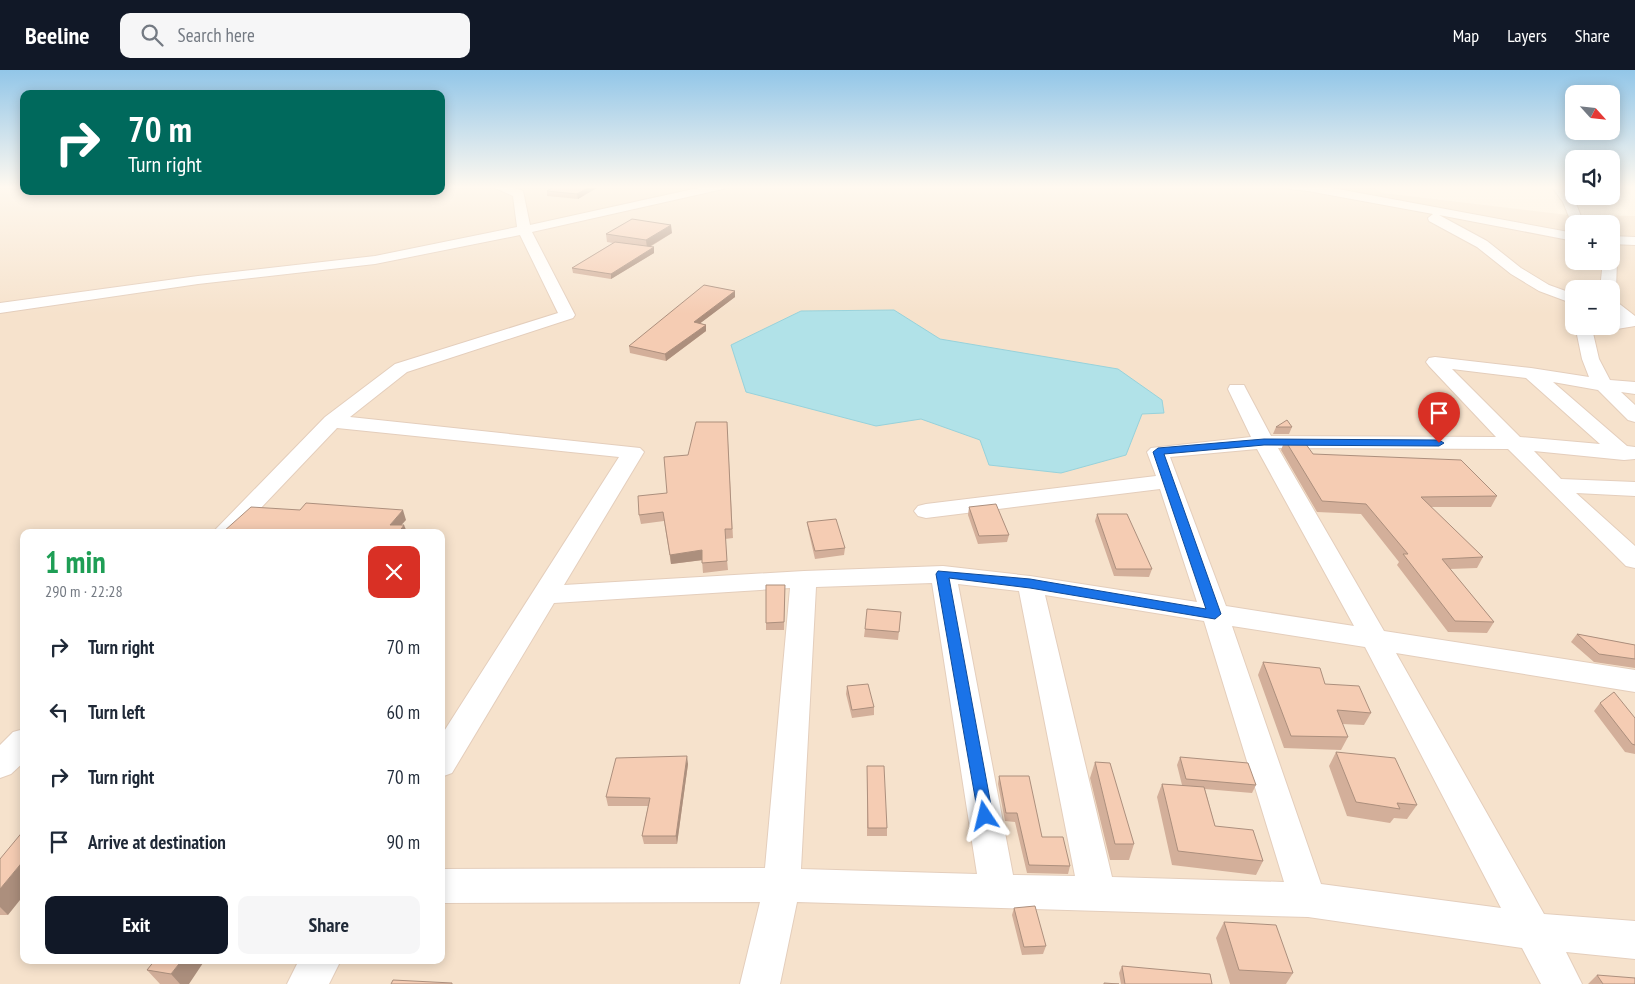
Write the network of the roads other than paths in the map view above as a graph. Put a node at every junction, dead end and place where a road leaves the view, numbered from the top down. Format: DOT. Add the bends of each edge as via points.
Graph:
graph roads {
  1 [pos="530,229"];
  2 [pos="1453,229"];
  3 [pos="1533,229"];
  4 [pos="524,230"];
  5 [pos="1565,234"];
  6 [pos="1620,240"];
  7 [pos="1635,241"];
  8 [pos="1565,296"];
  9 [pos="0,308"];
  10 [pos="1620,312"];
  11 [pos="1620,317"];
  12 [pos="1633,322"];
  13 [pos="1620,324"];
  14 [pos="1585,335"];
  15 [pos="1531,373"];
  16 [pos="1602,385"];
  17 [pos="1635,388"];
  18 [pos="1237,389"];
  19 [pos="1635,416"];
  20 [pos="332,421"];
  21 [pos="1264,442"];
  22 [pos="1515,443"];
  23 [pos="1630,456"];
  24 [pos="1170,481"];
  25 [pos="1555,485"];
  26 [pos="1635,489"];
  27 [pos="926,511"];
  28 [pos="228,529"];
  29 [pos="1635,560"];
  30 [pos="942,574"];
  31 [pos="804,579"];
  32 [pos="1030,584"];
  33 [pos="545,595"];
  34 [pos="1215,614"];
  35 [pos="1374,638"];
  36 [pos="1635,680"];
  37 [pos="20,745"];
  38 [pos="445,758"];
  39 [pos="0,766"];
  40 [pos="782,885"];
  41 [pos="445,886"];
  42 [pos="998,890"];
  43 [pos="1097,893"];
  44 [pos="1308,900"];
  45 [pos="1534,931"];
  46 [pos="1635,940"];
  47 [pos="319,964"];
  48 [pos="307,984"];
  49 [pos="760,984"];
  50 [pos="1562,984"];
  1 -- 4 [label="street"];
  2 -- 8 [label="street" via="1482,244 1516,272"];
  3 -- 5 [label="street"];
  4 -- 9 [label="street" via="375,260 198,280"];
  4 -- 20 [label="street" via="567,315 401,368"];
  6 -- 7 [label="street"];
  10 -- 12 [label="street"];
  11 -- 12 [label="street"];
  12 -- 13 [label="street"];
  14 -- 16 [label="street" via="1589,359"];
  15 -- 16 [label="street"];
  15 -- 22 [label="street" via="1435,362"];
  15 -- 23 [label="street"];
  16 -- 17 [label="street"];
  16 -- 19 [label="street"];
  18 -- 21 [label="street"];
  20 -- 28 [label="street"];
  20 -- 33 [label="street" via="633,452"];
  21 -- 22 [label="street"];
  21 -- 24 [label="street" via="1158,452"];
  21 -- 35 [label="street"];
  22 -- 23 [label="street"];
  22 -- 25 [label="street"];
  24 -- 27 [label="street"];
  24 -- 34 [label="street"];
  25 -- 26 [label="street"];
  25 -- 29 [label="street"];
  30 -- 31 [label="street"];
  30 -- 32 [label="street"];
  30 -- 42 [label="street"];
  31 -- 33 [label="street"];
  31 -- 40 [label="street"];
  32 -- 34 [label="street"];
  32 -- 43 [label="street"];
  33 -- 38 [label="street"];
  34 -- 35 [label="street"];
  34 -- 44 [label="street"];
  35 -- 36 [label="street"];
  35 -- 45 [label="street"];
  37 -- 39 [label="street"];
  40 -- 41 [label="street"];
  40 -- 42 [label="street"];
  40 -- 49 [label="street"];
  42 -- 43 [label="street"];
  43 -- 44 [label="street"];
  44 -- 45 [label="street"];
  45 -- 46 [label="street"];
  45 -- 50 [label="street"];
  47 -- 48 [label="street"];
}
